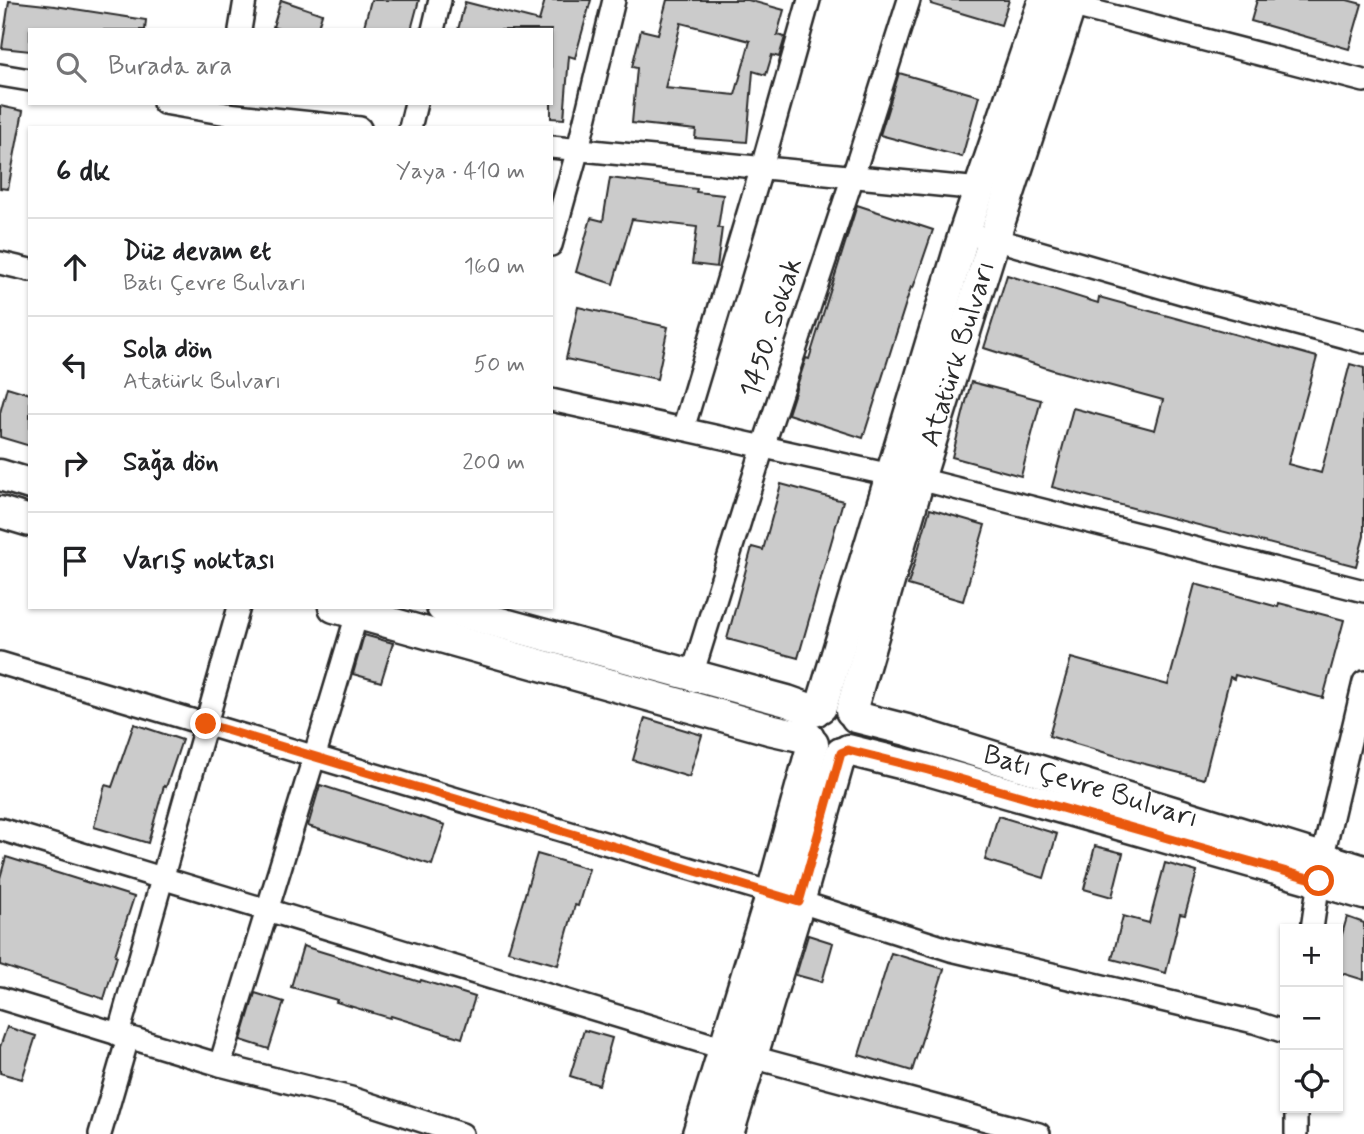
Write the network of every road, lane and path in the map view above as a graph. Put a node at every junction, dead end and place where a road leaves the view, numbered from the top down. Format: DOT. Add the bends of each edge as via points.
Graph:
graph roads {
  1 [pos="244,0"];
  2 [pos="440,0"];
  3 [pos="614,0"];
  4 [pos="809,0"];
  5 [pos="909,0"];
  6 [pos="1062,1"];
  7 [pos="240,28"];
  8 [pos="433,28"];
  9 [pos="0,75"];
  10 [pos="28,80"];
  11 [pos="1364,81"];
  12 [pos="174,105"];
  13 [pos="416,105"];
  14 [pos="227,115"];
  15 [pos="339,126"];
  16 [pos="410,126"];
  17 [pos="553,147"];
  18 [pos="578,149"];
  19 [pos="762,167"];
  20 [pos="853,176"];
  21 [pos="980,189"];
  22 [pos="964,234"];
  23 [pos="553,238"];
  24 [pos="994,239"];
  25 [pos="0,263"];
  26 [pos="28,270"];
  27 [pos="1364,342"];
  28 [pos="553,400"];
  29 [pos="683,429"];
  30 [pos="763,447"];
  31 [pos="0,475"];
  32 [pos="905,477"];
  33 [pos="28,483"];
  34 [pos="0,512"];
  35 [pos="28,519"];
  36 [pos="1364,591"];
  37 [pos="238,609"];
  38 [pos="454,609"];
  39 [pos="346,610"];
  40 [pos="473,612"];
  41 [pos="0,663"];
  42 [pos="692,675"];
  43 [pos="1364,682"];
  44 [pos="854,714"];
  45 [pos="206,724"];
  46 [pos="825,734"];
  47 [pos="315,757"];
  48 [pos="0,829"];
  49 [pos="1321,870"];
  50 [pos="1364,870"];
  51 [pos="163,878"];
  52 [pos="1364,894"];
  53 [pos="785,897"];
  54 [pos="266,910"];
  55 [pos="1313,924"];
  56 [pos="0,998"];
  57 [pos="1280,1030"];
  58 [pos="123,1037"];
  59 [pos="724,1048"];
  60 [pos="752,1056"];
  61 [pos="220,1065"];
  62 [pos="1296,1113"];
  63 [pos="100,1134"];
  64 [pos="462,1134"];
  65 [pos="698,1134"];
  66 [pos="728,1134"];
  67 [pos="1040,1134"];
  68 [pos="1296,1134"];
  1 -- 7 [label="street"];
  2 -- 8 [label="street"];
  3 -- 18 [label="street"];
  4 -- 19 [label="street"];
  5 -- 20 [label="street, 1450. Sokak"];
  6 -- 11 [label="street"];
  6 -- 21 [label="main road, Atatürk Bulvarı"];
  6 -- 24 [label="main road, Atatürk Bulvarı"];
  9 -- 10 [label="street"];
  12 -- 14 [label="street"];
  13 -- 16 [label="street"];
  14 -- 15 [label="street"];
  17 -- 18 [label="street"];
  18 -- 19 [label="street"];
  18 -- 23 [label="street"];
  19 -- 20 [label="street"];
  19 -- 29 [label="street"];
  20 -- 21 [label="street"];
  20 -- 30 [label="street, 1450. Sokak"];
  21 -- 22 [label="main road, Atatürk Bulvarı"];
  22 -- 24 [label="street"];
  22 -- 32 [label="main road, Atatürk Bulvarı"];
  24 -- 27 [label="street"];
  24 -- 32 [label="main road, Atatürk Bulvarı"];
  25 -- 26 [label="street"];
  28 -- 29 [label="street"];
  29 -- 30 [label="street"];
  30 -- 32 [label="street"];
  30 -- 42 [label="street, 1450. Sokak"];
  31 -- 33 [label="main road"];
  32 -- 36 [label="street"];
  32 -- 44 [label="main road, Atatürk Bulvarı"];
  32 -- 46 [label="main road, Atatürk Bulvarı"];
  34 -- 35 [label="main road"];
  37 -- 45 [label="street"];
  38 -- 40 [label="main road"];
  39 -- 46 [label="main road" via="769,729"];
  39 -- 47 [label="street"];
  40 -- 42 [label="main road"];
  41 -- 45 [label="street"];
  42 -- 46 [label="main road" via="788,701"];
  43 -- 49 [label="street"];
  44 -- 46 [label="main road, Atatürk Bulvarı" via="859,732 853,745"];
  44 -- 49 [label="main road, Batı Çevre Bulvarı"];
  45 -- 47 [label="street"];
  45 -- 51 [label="street"];
  46 -- 49 [label="main road, Batı Çevre Bulvarı" via="928,770"];
  46 -- 53 [label="main road, Atatürk Bulvarı"];
  47 -- 53 [label="street"];
  47 -- 54 [label="street"];
  48 -- 51 [label="street"];
  49 -- 50 [label="main road, Batı Çevre Bulvarı"];
  49 -- 52 [label="main road, Batı Çevre Bulvarı"];
  49 -- 55 [label="street"];
  51 -- 54 [label="street"];
  51 -- 58 [label="street"];
  53 -- 57 [label="street" via="951,950"];
  53 -- 59 [label="main road, Atatürk Bulvarı"];
  53 -- 60 [label="main road, Atatürk Bulvarı"];
  54 -- 59 [label="street"];
  54 -- 61 [label="street"];
  56 -- 58 [label="street"];
  58 -- 61 [label="street"];
  58 -- 63 [label="street"];
  59 -- 60 [label="street"];
  59 -- 65 [label="main road, Atatürk Bulvarı"];
  60 -- 66 [label="main road, Atatürk Bulvarı"];
  60 -- 67 [label="street"];
  61 -- 64 [label="street" via="351,1098"];
  62 -- 68 [label="street"];
}
